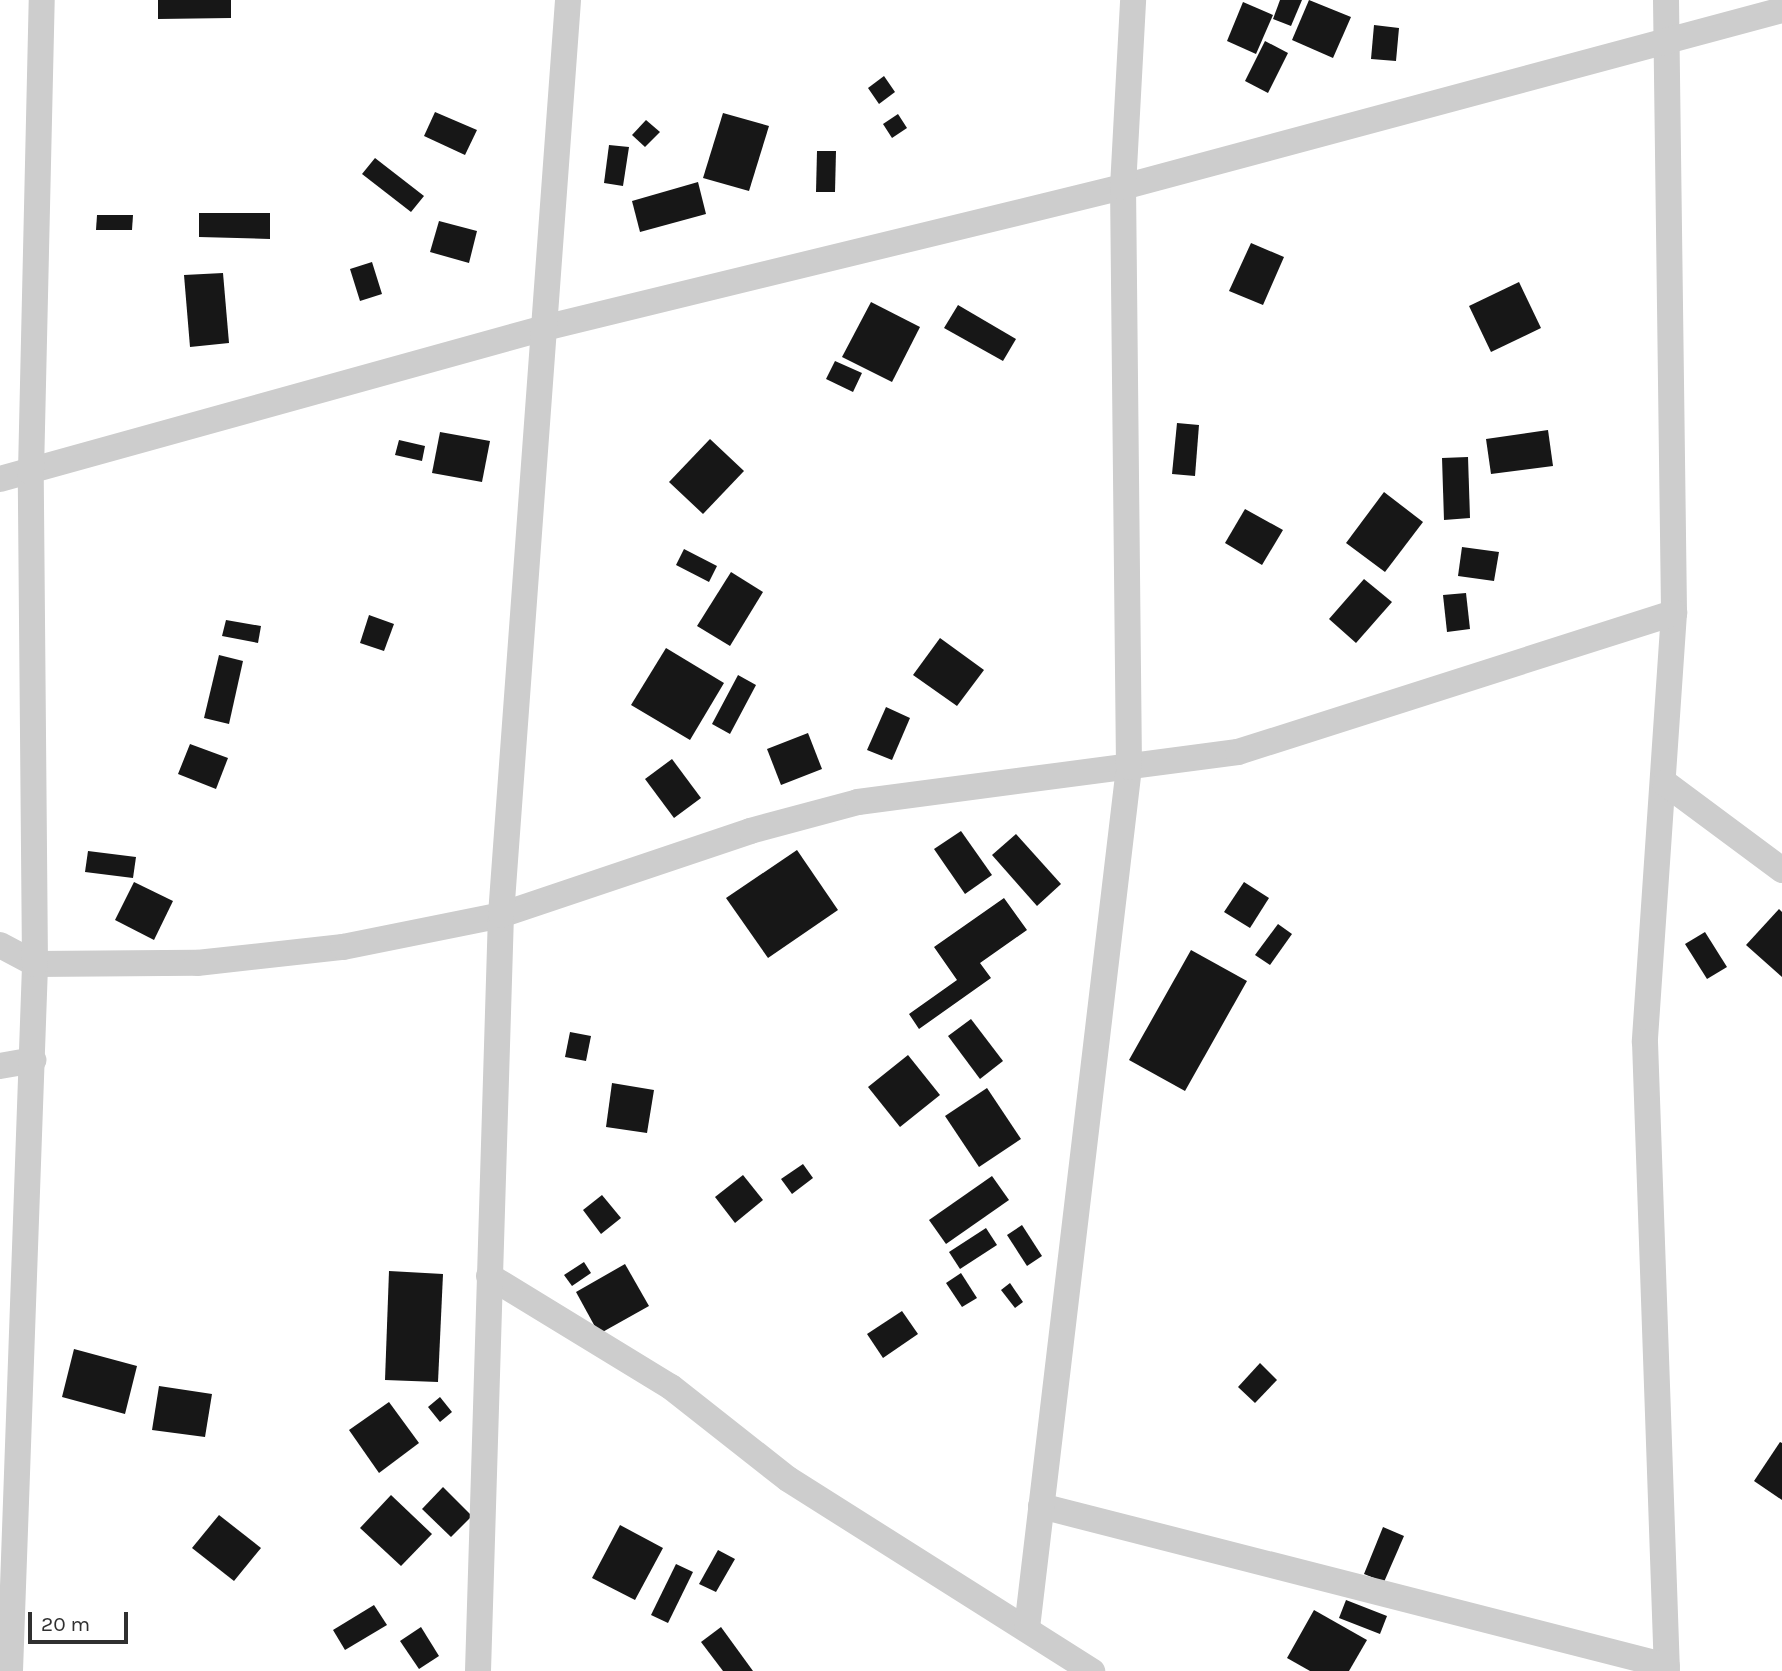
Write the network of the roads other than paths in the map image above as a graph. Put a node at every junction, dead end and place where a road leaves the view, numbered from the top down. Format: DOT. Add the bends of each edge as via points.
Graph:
graph roads {
  1 [pos="42,0"];
  2 [pos="568,0"];
  3 [pos="1133,0"];
  4 [pos="1666,0"];
  5 [pos="1782,10"];
  6 [pos="1665,37"];
  7 [pos="1123,187"];
  8 [pos="544,328"];
  9 [pos="31,472"];
  10 [pos="0,479"];
  11 [pos="1674,614"];
  12 [pos="1129,767"];
  13 [pos="1665,783"];
  14 [pos="1782,870"];
  15 [pos="501,915"];
  16 [pos="0,945"];
  17 [pos="35,964"];
  18 [pos="33,1060"];
  19 [pos="0,1066"];
  20 [pos="489,1276"];
  21 [pos="1041,1506"];
  22 [pos="1027,1628"];
  23 [pos="1667,1668"];
  24 [pos="10,1671"];
  25 [pos="478,1671"];
  26 [pos="1092,1671"];
  1 -- 9 [label="street"];
  2 -- 8 [label="street"];
  3 -- 7 [label="street"];
  4 -- 6 [label="street"];
  5 -- 6 [label="street"];
  6 -- 7 [label="street"];
  6 -- 11 [label="street"];
  7 -- 8 [label="street"];
  7 -- 12 [label="street"];
  8 -- 9 [label="street"];
  8 -- 15 [label="street"];
  9 -- 10 [label="street"];
  9 -- 17 [label="street"];
  11 -- 12 [label="street" via="1238,752"];
  11 -- 13 [label="street"];
  12 -- 15 [label="street" via="858,802 750,831"];
  12 -- 21 [label="street"];
  13 -- 14 [label="street"];
  13 -- 23 [label="street" via="1645,1042"];
  15 -- 17 [label="street" via="344,947 210,962"];
  15 -- 20 [label="street"];
  16 -- 17 [label="street"];
  17 -- 18 [label="street"];
  18 -- 19 [label="street"];
  18 -- 24 [label="street"];
  20 -- 22 [label="street" via="671,1387 788,1479"];
  20 -- 25 [label="street"];
  21 -- 22 [label="street"];
  21 -- 23 [label="street"];
  22 -- 26 [label="street"];
}
